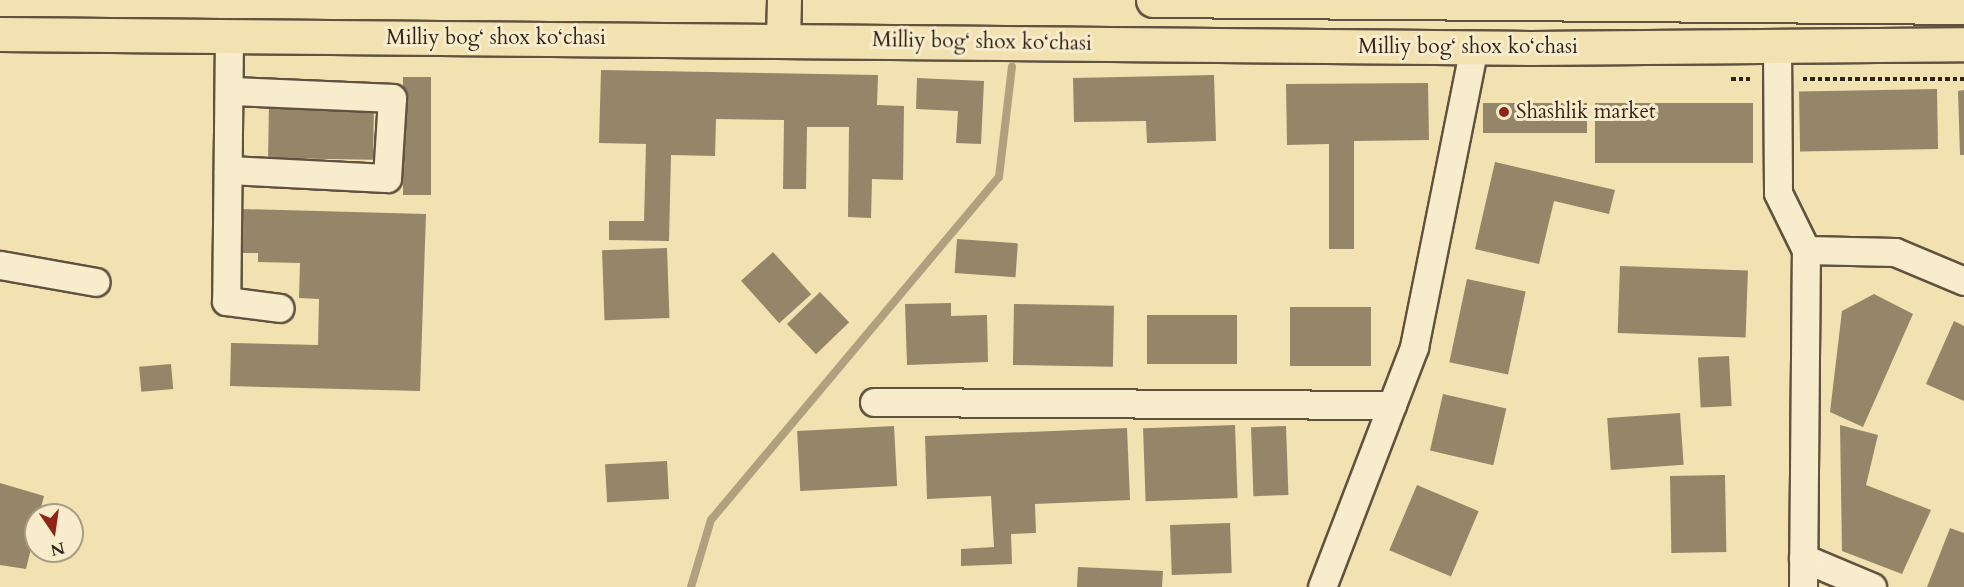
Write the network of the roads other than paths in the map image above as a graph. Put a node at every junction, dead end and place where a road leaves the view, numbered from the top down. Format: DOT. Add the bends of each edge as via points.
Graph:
graph roads {
  1 [pos="784,0"];
  2 [pos="1153,0"];
  3 [pos="1200,0"];
  4 [pos="1572,2"];
  5 [pos="1627,2"];
  6 [pos="1964,7"];
  7 [pos="0,34"];
  8 [pos="229,36"];
  9 [pos="783,40"];
  10 [pos="1201,44"];
  11 [pos="1964,44"];
  12 [pos="1777,46"];
  13 [pos="1474,47"];
  14 [pos="229,91"];
  15 [pos="228,170"];
  16 [pos="1806,250"];
  17 [pos="0,265"];
  18 [pos="1964,281"];
  19 [pos="96,282"];
  20 [pos="280,308"];
  21 [pos="874,402"];
  22 [pos="1392,405"];
  23 [pos="1803,558"];
  24 [pos="1322,587"];
  25 [pos="1803,587"];
  26 [pos="1872,587"];
  1 -- 9 [label="main road"];
  2 -- 3 [label="main road, Milliy bog‘ shox ko‘chasi"];
  3 -- 4 [label="main road, Milliy bog‘ shox ko‘chasi"];
  3 -- 10 [label="main road"];
  4 -- 5 [label="main road, Milliy bog‘ shox ko‘chasi"];
  5 -- 6 [label="main road, Milliy bog‘ shox ko‘chasi"];
  7 -- 8 [label="main road, Milliy bog‘ shox ko‘chasi"];
  8 -- 9 [label="main road, Milliy bog‘ shox ko‘chasi"];
  8 -- 14 [label="street"];
  9 -- 10 [label="main road, Milliy bog‘ shox ko‘chasi"];
  10 -- 13 [label="main road, Milliy bog‘ shox ko‘chasi"];
  11 -- 12 [label="main road, Milliy bog‘ shox ko‘chasi"];
  12 -- 13 [label="main road, Milliy bog‘ shox ko‘chasi"];
  12 -- 16 [label="street" via="1778,193"];
  13 -- 22 [label="street" via="1413,347"];
  14 -- 15 [label="street"];
  14 -- 15 [label="street" via="392,98 387,178"];
  15 -- 20 [label="street" via="226,301"];
  16 -- 18 [label="street" via="1895,252"];
  16 -- 23 [label="street"];
  17 -- 19 [label="street"];
  21 -- 22 [label="street"];
  22 -- 24 [label="street"];
  23 -- 25 [label="street"];
  23 -- 26 [label="street"];
}
